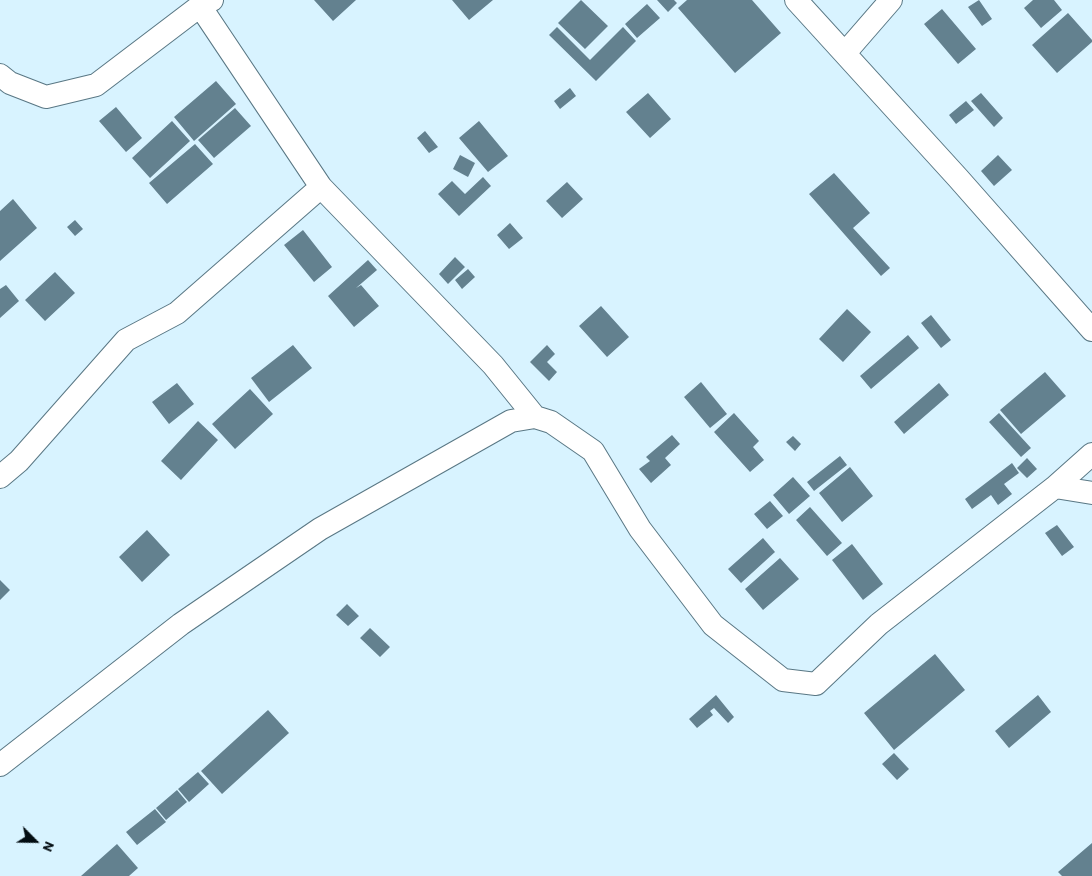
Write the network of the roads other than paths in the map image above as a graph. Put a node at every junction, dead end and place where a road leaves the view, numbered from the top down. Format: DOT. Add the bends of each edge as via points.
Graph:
graph roads {
  1 [pos="796,0"];
  2 [pos="891,0"];
  3 [pos="206,3"];
  4 [pos="845,53"];
  5 [pos="0,75"];
  6 [pos="321,186"];
  7 [pos="1092,330"];
  8 [pos="535,417"];
  9 [pos="1092,454"];
  10 [pos="0,477"];
  11 [pos="1055,486"];
  12 [pos="1092,493"];
  13 [pos="0,765"];
  1 -- 4 [label="street"];
  2 -- 4 [label="street"];
  3 -- 5 [label="street" via="96,85 46,97 10,83"];
  3 -- 6 [label="street"];
  4 -- 7 [label="street"];
  6 -- 8 [label="street" via="493,365"];
  6 -- 10 [label="street" via="177,313 126,340 19,461"];
  8 -- 11 [label="street" via="551,422 593,450 640,529 713,625 783,680 816,684 879,624"];
  8 -- 13 [label="street" via="511,421 320,529 181,624"];
  9 -- 11 [label="street"];
  11 -- 12 [label="street"];
}
